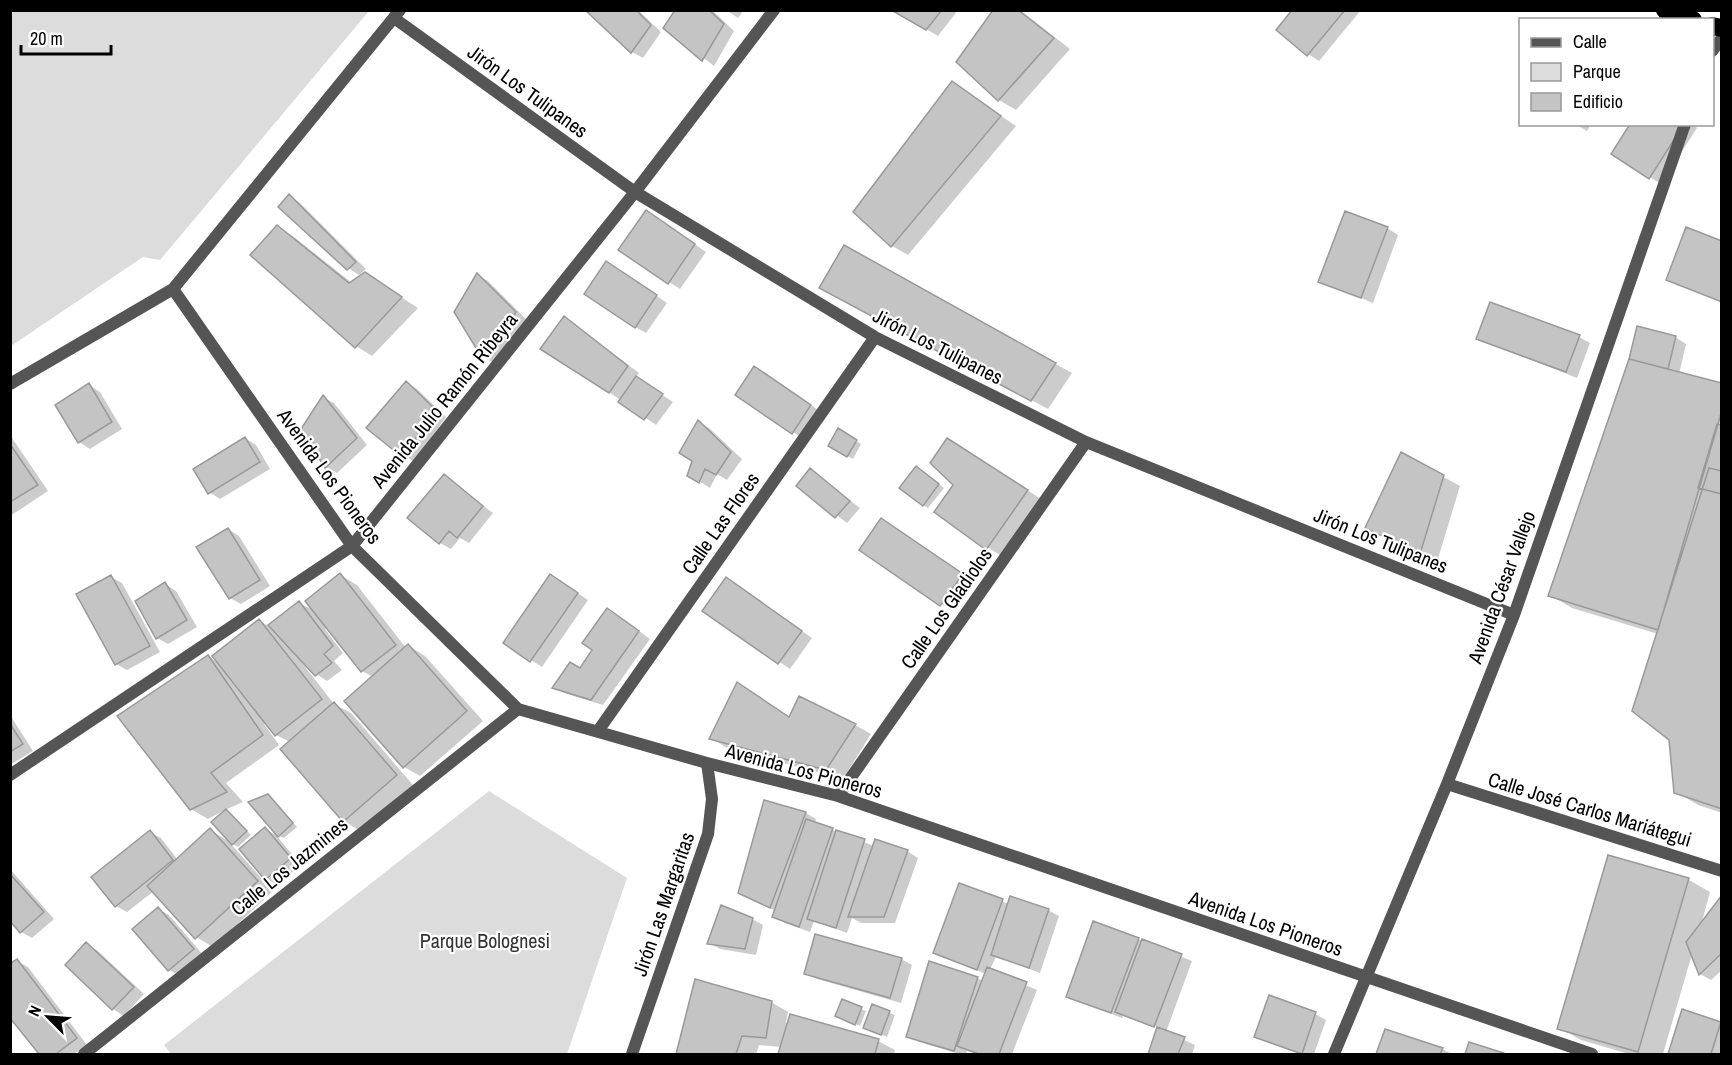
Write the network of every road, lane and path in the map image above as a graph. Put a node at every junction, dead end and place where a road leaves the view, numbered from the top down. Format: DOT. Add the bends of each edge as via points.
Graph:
graph roads {
  1 [pos="774,10"];
  2 [pos="1665,10"];
  3 [pos="397,14"];
  4 [pos="1688,18"];
  5 [pos="1684,126"];
  6 [pos="635,192"];
  7 [pos="173,289"];
  8 [pos="875,337"];
  9 [pos="10,384"];
  10 [pos="1086,442"];
  11 [pos="352,546"];
  12 [pos="1514,615"];
  13 [pos="518,709"];
  14 [pos="598,731"];
  15 [pos="707,763"];
  16 [pos="10,775"];
  17 [pos="1447,784"];
  18 [pos="838,796"];
  19 [pos="1722,871"];
  20 [pos="1367,978"];
  21 [pos="84,1054"];
  22 [pos="632,1054"];
  23 [pos="1334,1054"];
  24 [pos="1592,1054"];
  1 -- 6 [label="street, Avenida Julio Ramón Ribeyra"];
  2 -- 4 [label="highway"];
  3 -- 6 [label="street, Jirón Los Tulipanes"];
  3 -- 7 [label="street"];
  5 -- 12 [label="street, Avenida César Vallejo"];
  6 -- 8 [label="street, Jirón Los Tulipanes"];
  6 -- 11 [label="street, Avenida Julio Ramón Ribeyra"];
  7 -- 9 [label="street"];
  7 -- 11 [label="street, Avenida Los Pioneros"];
  8 -- 10 [label="street, Jirón Los Tulipanes"];
  8 -- 14 [label="street, Calle Las Flores"];
  10 -- 12 [label="street, Jirón Los Tulipanes"];
  10 -- 18 [label="street, Calle Los Gladiolos"];
  11 -- 13 [label="street, Avenida Los Pioneros"];
  11 -- 16 [label="street, Avenida Julio Ramón Ribeyra"];
  12 -- 17 [label="street, Avenida César Vallejo"];
  13 -- 14 [label="street, Avenida Los Pioneros"];
  13 -- 21 [label="street, Calle Los Jazmines"];
  14 -- 15 [label="street, Avenida Los Pioneros"];
  15 -- 18 [label="street, Avenida Los Pioneros"];
  15 -- 22 [label="street, Jirón Las Margaritas" via="712,799 708,834"];
  17 -- 19 [label="street, Calle José Carlos Mariátegui"];
  17 -- 20 [label="street, Avenida César Vallejo"];
  18 -- 20 [label="street, Avenida Los Pioneros"];
  20 -- 23 [label="street, Avenida César Vallejo"];
  20 -- 24 [label="street, Avenida Los Pioneros"];
}
